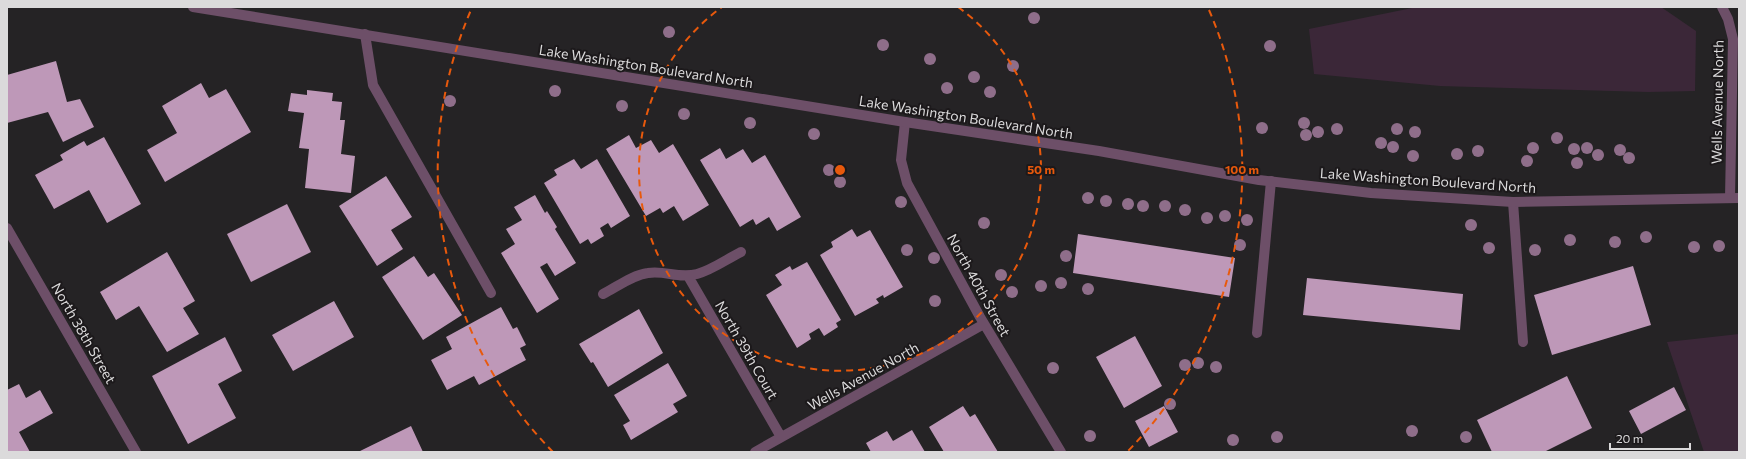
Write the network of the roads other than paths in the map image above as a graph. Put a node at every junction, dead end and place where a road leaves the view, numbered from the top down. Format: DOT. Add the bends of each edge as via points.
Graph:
graph roads {
  1 [pos="193,7"];
  2 [pos="1722,7"];
  3 [pos="365,34"];
  4 [pos="905,122"];
  5 [pos="1270,181"];
  6 [pos="1734,198"];
  7 [pos="1513,202"];
  8 [pos="7,228"];
  9 [pos="741,252"];
  10 [pos="688,276"];
  11 [pos="491,293"];
  12 [pos="603,294"];
  13 [pos="984,324"];
  14 [pos="1257,333"];
  15 [pos="1522,342"];
  16 [pos="781,437"];
  17 [pos="136,452"];
  18 [pos="755,452"];
  19 [pos="1061,452"];
  1 -- 3 [label="street, Lake Washington Boulevard North"];
  2 -- 6 [label="street, Wells Avenue North" via="1728,18 1733,39"];
  3 -- 4 [label="street, Lake Washington Boulevard North"];
  3 -- 11 [label="street" via="373,85"];
  4 -- 5 [label="street, Lake Washington Boulevard North" via="1099,151"];
  4 -- 13 [label="street, North 40th Street" via="901,160 907,184"];
  5 -- 7 [label="street, Lake Washington Boulevard North" via="1371,193"];
  5 -- 14 [label="street"];
  6 -- 7 [label="street, Lake Washington Boulevard North"];
  7 -- 15 [label="street"];
  8 -- 17 [label="street, North 38th Street"];
  9 -- 10 [label="street" via="710,269"];
  10 -- 12 [label="street" via="648,273"];
  10 -- 16 [label="street, North 39th Court"];
  13 -- 16 [label="street, Wells Avenue North"];
  13 -- 19 [label="street, North 40th Street"];
  16 -- 18 [label="street, Wells Avenue North"];
}
